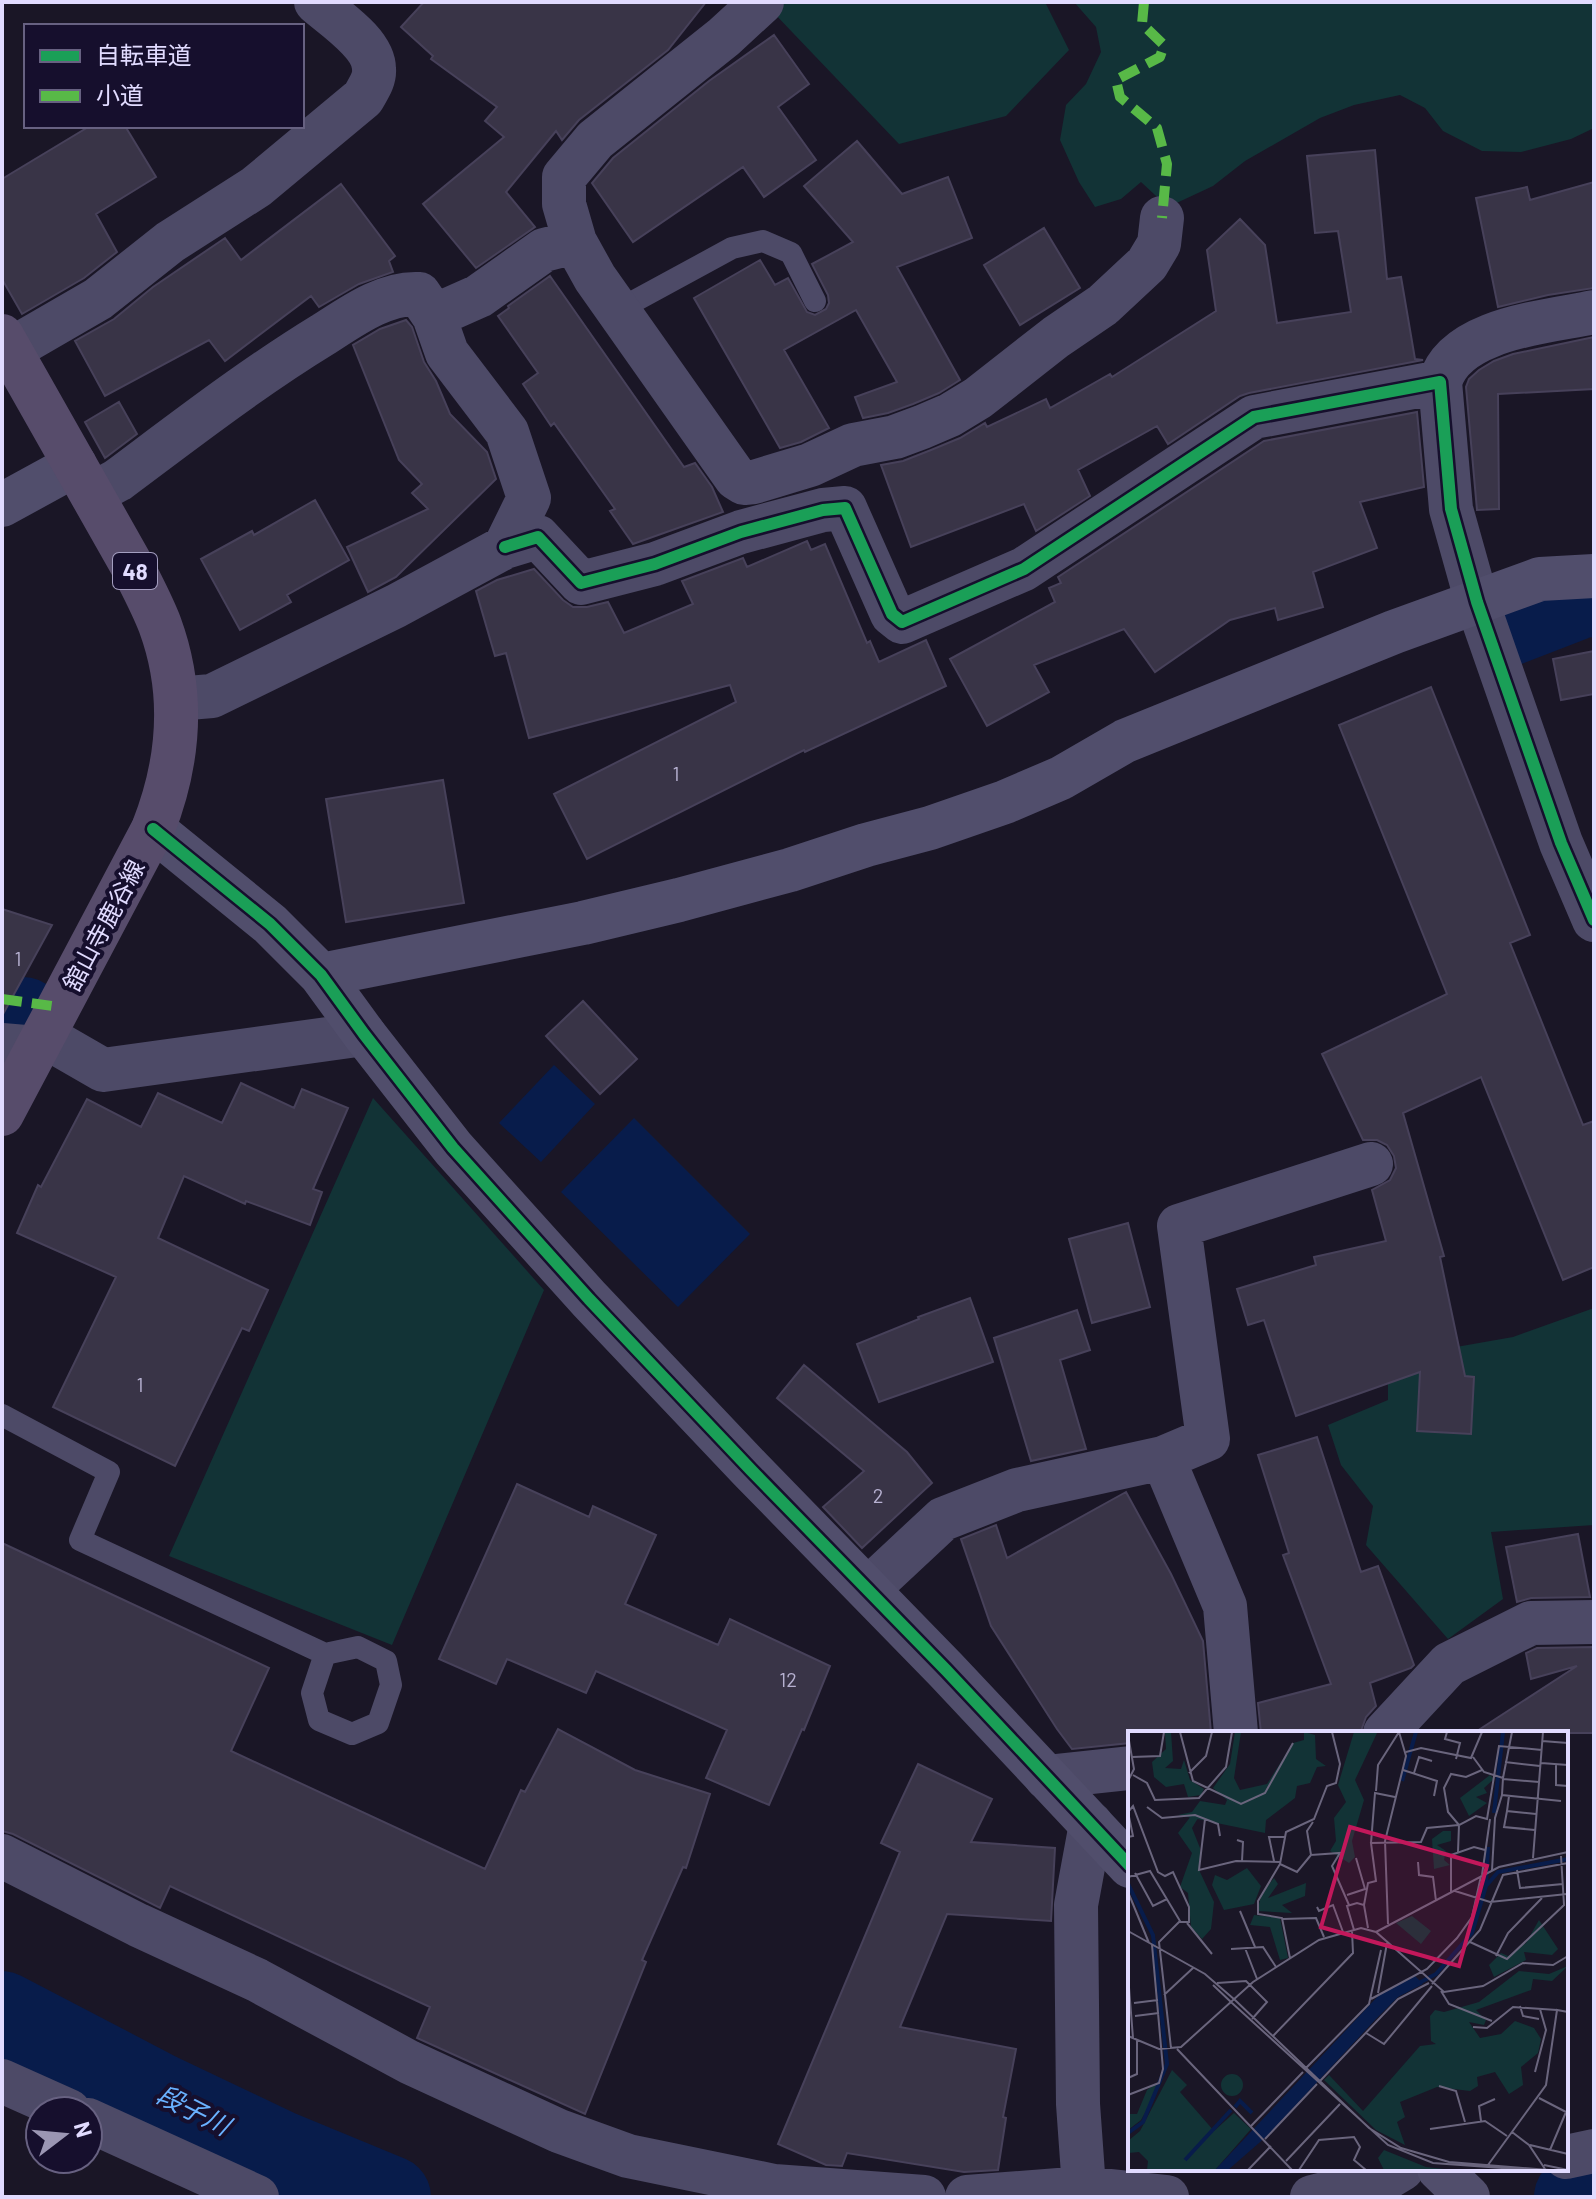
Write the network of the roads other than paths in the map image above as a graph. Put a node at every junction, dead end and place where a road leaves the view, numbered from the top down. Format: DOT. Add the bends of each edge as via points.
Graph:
graph roads {
  1 [pos="316,2"];
  2 [pos="762,2"];
  3 [pos="1162,218"];
  4 [pos="575,242"];
  5 [pos="815,301"];
  6 [pos="618,310"];
  7 [pos="1594,312"];
  8 [pos="434,316"];
  9 [pos="6,343"];
  10 [pos="1440,382"];
  11 [pos="84,480"];
  12 [pos="2,505"];
  13 [pos="505,547"];
  14 [pos="1594,576"];
  15 [pos="1477,602"];
  16 [pos="176,699"];
  17 [pos="153,829"];
  18 [pos="1594,920"];
  19 [pos="321,975"];
  20 [pos="36,1034"];
  21 [pos="364,1034"];
  22 [pos="2,1114"];
  23 [pos="1371,1164"];
  24 [pos="2,1415"];
  25 [pos="1163,1458"];
  26 [pos="868,1589"];
  27 [pos="1594,1622"];
  28 [pos="325,1654"];
  29 [pos="1236,1731"];
  30 [pos="1387,1731"];
  31 [pos="1128,1768"];
  32 [pos="1046,1777"];
  33 [pos="1091,1824"];
  34 [pos="2,1856"];
  35 [pos="1128,1864"];
  36 [pos="2,2081"];
  37 [pos="33,2095"];
  38 [pos="104,2127"];
  39 [pos="1594,2151"];
  40 [pos="1568,2157"];
  41 [pos="1399,2171"];
  42 [pos="1082,2193"];
  43 [pos="257,2197"];
  44 [pos="924,2197"];
  45 [pos="967,2197"];
  46 [pos="1167,2197"];
  47 [pos="1312,2197"];
  1 -- 9 [label="street" via="371,53 375,69 363,98 256,187 178,236 98,299"];
  2 -- 4 [label="street" via="595,140 564,177 564,204"];
  3 -- 6 [label="street" via="1159,244 1147,264 1103,305 978,398 922,427 853,445 754,482 736,478"];
  4 -- 6 [label="street"];
  4 -- 8 [label="street" via="544,250 479,296"];
  5 -- 6 [label="lane" via="791,253 763,241 732,248"];
  7 -- 10 [label="street" via="1503,331 1465,349 1444,370"];
  8 -- 11 [label="street" via="419,294 405,293 359,312 273,364 118,480"];
  8 -- 13 [label="street" via="447,353 507,432 529,498"];
  9 -- 11 [label="main road, 舘山寺鹿谷線 / 48"];
  10 -- 13 [label="street" via="1254,417 1024,569 902,622 892,614 845,508 741,532 655,564 581,583 538,537"];
  10 -- 15 [label="street" via="1451,509"];
  11 -- 12 [label="street"];
  11 -- 16 [label="main road, 舘山寺鹿谷線 / 48" via="160,624"];
  13 -- 16 [label="street" via="212,696"];
  14 -- 15 [label="street" via="1540,579"];
  15 -- 18 [label="street" via="1561,843"];
  15 -- 19 [label="street" via="1125,741 1061,778 930,828 638,910"];
  16 -- 17 [label="main road, 舘山寺鹿谷線 / 48" via="171,773"];
  17 -- 19 [label="street" via="270,924"];
  17 -- 20 [label="main road, 舘山寺鹿谷線 / 48"];
  19 -- 21 [label="street"];
  20 -- 21 [label="street" via="103,1070"];
  20 -- 22 [label="main road, 舘山寺鹿谷線 / 48"];
  21 -- 26 [label="street" via="453,1148 589,1299"];
  23 -- 25 [label="street" via="1179,1226 1208,1439"];
  24 -- 28 [label="lane" via="109,1472 80,1540"];
  25 -- 26 [label="street" via="1017,1490 943,1519"];
  25 -- 29 [label="street" via="1225,1606"];
  26 -- 32 [label="street"];
  27 -- 30 [label="street" via="1531,1623 1449,1664"];
  31 -- 32 [label="street"];
  32 -- 33 [label="street"];
  33 -- 35 [label="street"];
  33 -- 42 [label="street" via="1076,1905"];
  34 -- 44 [label="street" via="257,1980 409,2062 559,2131 628,2156 774,2186"];
  36 -- 37 [label="street"];
  38 -- 43 [label="street"];
  39 -- 40 [label="street"];
  41 -- 47 [label="street"];
  42 -- 45 [label="street"];
  42 -- 46 [label="street"];
}
